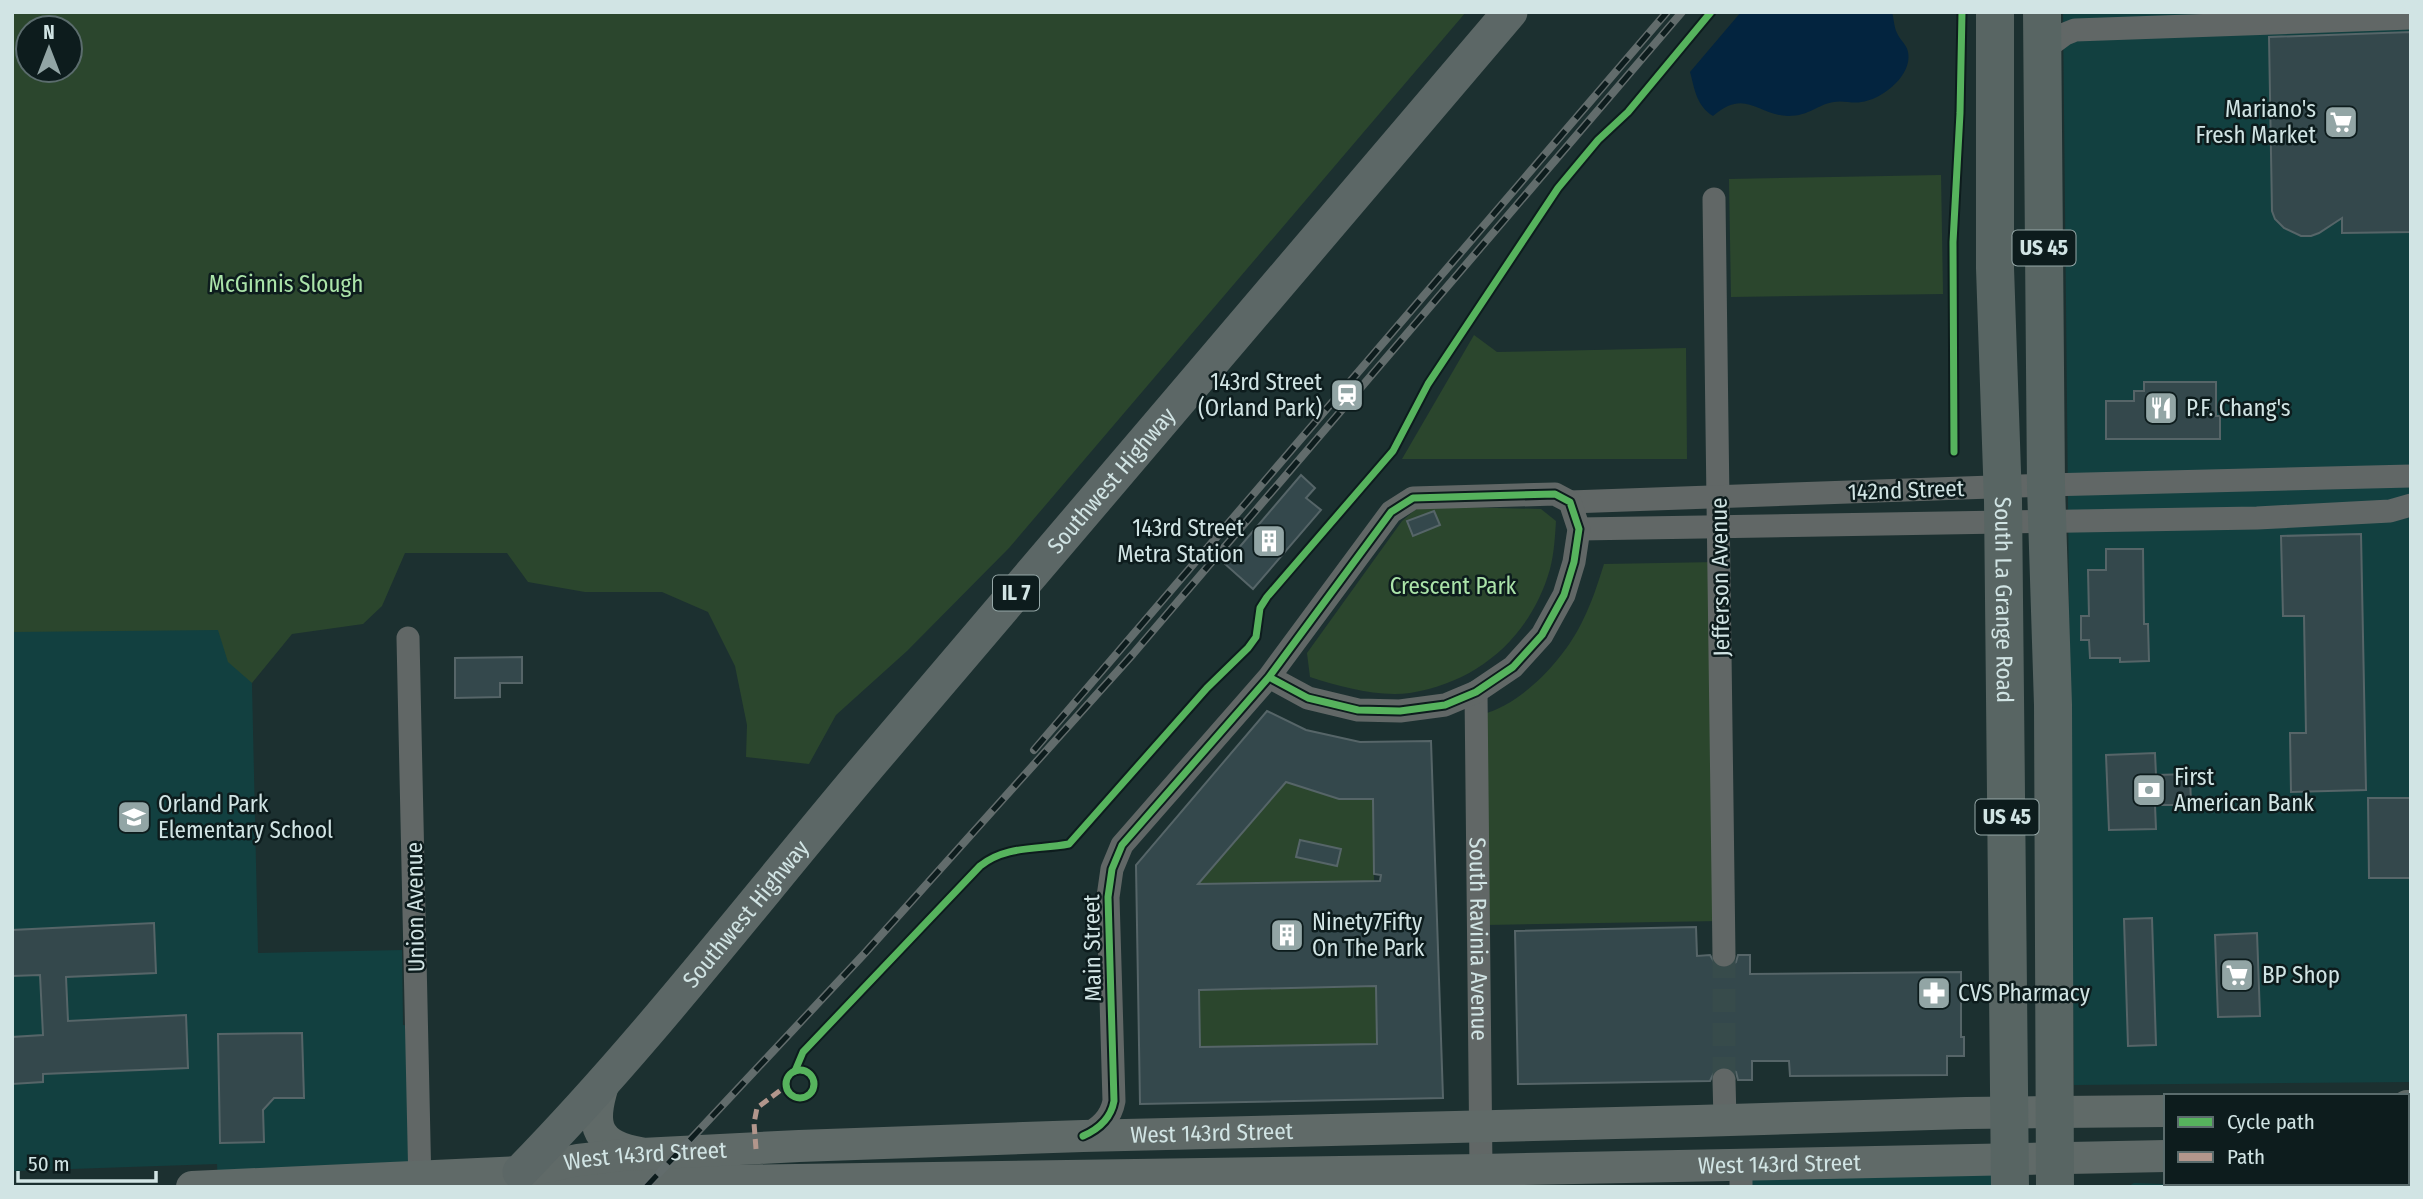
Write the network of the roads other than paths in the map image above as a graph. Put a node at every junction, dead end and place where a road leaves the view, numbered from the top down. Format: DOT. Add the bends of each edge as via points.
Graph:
graph roads {
  1 [pos="1510,12"];
  2 [pos="1995,12"];
  3 [pos="2042,12"];
  4 [pos="2411,18"];
  5 [pos="2042,51"];
  6 [pos="1714,199"];
  7 [pos="2411,477"];
  8 [pos="1719,498"];
  9 [pos="1570,502"];
  10 [pos="2047,502"];
  11 [pos="2003,504"];
  12 [pos="2411,505"];
  13 [pos="1720,526"];
  14 [pos="1579,529"];
  15 [pos="408,639"];
  16 [pos="1269,677"];
  17 [pos="1476,692"];
  18 [pos="1724,955"];
  19 [pos="605,1079"];
  20 [pos="1724,1080"];
  21 [pos="1114,1093"];
  22 [pos="2164,1111"];
  23 [pos="2011,1112"];
  24 [pos="2055,1112"];
  25 [pos="1725,1121"];
  26 [pos="1481,1127"];
  27 [pos="1155,1134"];
  28 [pos="1083,1136"];
  29 [pos="799,1146"];
  30 [pos="649,1154"];
  31 [pos="2164,1156"];
  32 [pos="520,1172"];
  33 [pos="2055,1172"];
  34 [pos="2010,1173"];
  35 [pos="1741,1175"];
  36 [pos="1481,1178"];
  37 [pos="419,1181"];
  38 [pos="800,1183"];
  39 [pos="192,1187"];
  1 -- 19 [label="main road, Southwest Highway / IL 7"];
  2 -- 11 [label="highway, South La Grange Road / US 45" via="1995,268"];
  3 -- 5 [label="highway, South La Grange Road / US 45"];
  4 -- 5 [label="street" via="2075,30"];
  5 -- 10 [label="highway, South La Grange Road / US 45"];
  6 -- 8 [label="street, Jefferson Avenue"];
  7 -- 10 [label="street, 142nd Street"];
  8 -- 9 [label="street, 142nd Street"];
  8 -- 11 [label="street, 142nd Street"];
  8 -- 13 [label="street, Jefferson Avenue"];
  9 -- 14 [label="street"];
  9 -- 16 [label="street, Main Street" via="1555,495 1413,498 1391,512"];
  10 -- 11 [label="street, 142nd Street"];
  10 -- 11 [label="street, 142nd Street"];
  10 -- 12 [label="street, 142nd Street" via="2257,518 2390,511"];
  10 -- 24 [label="highway, South La Grange Road / US 45"];
  11 -- 13 [label="street, 142nd Street"];
  11 -- 23 [label="highway, South La Grange Road / US 45"];
  13 -- 14 [label="street, 142nd Street"];
  13 -- 18 [label="street, Jefferson Avenue"];
  14 -- 17 [label="street" via="1564,595 1542,635 1513,667"];
  15 -- 37 [label="street, Union Avenue"];
  16 -- 17 [label="street" via="1308,698 1358,710 1445,705"];
  16 -- 21 [label="street, Main Street" via="1122,845 1112,869 1108,897"];
  17 -- 26 [label="street, South Ravinia Avenue"];
  19 -- 30 [label="main road" via="596,1108 597,1125 619,1148"];
  19 -- 32 [label="main road, Southwest Highway / IL 7"];
  20 -- 25 [label="street"];
  21 -- 27 [label="street" via="1121,1120"];
  21 -- 28 [label="street, Main Street" via="1109,1116"];
  22 -- 24 [label="main road, West 143rd Street"];
  23 -- 24 [label="main road, West 143rd Street"];
  23 -- 25 [label="main road, West 143rd Street"];
  23 -- 34 [label="highway, South La Grange Road / US 45"];
  24 -- 33 [label="highway, South La Grange Road / US 45"];
  25 -- 26 [label="main road, West 143rd Street"];
  26 -- 27 [label="main road, West 143rd Street"];
  26 -- 36 [label="street, South Ravinia Avenue"];
  27 -- 28 [label="main road, West 143rd Street"];
  28 -- 29 [label="main road, West 143rd Street"];
  29 -- 30 [label="main road, West 143rd Street"];
  29 -- 38 [label="street"];
  30 -- 32 [label="main road, West 143rd Street" via="578,1160"];
  31 -- 33 [label="main road, West 143rd Street"];
  32 -- 37 [label="main road"];
  32 -- 38 [label="main road, West 143rd Street" via="592,1182"];
  33 -- 34 [label="main road, West 143rd Street"];
  34 -- 35 [label="main road, West 143rd Street"];
  35 -- 36 [label="main road, West 143rd Street"];
  36 -- 38 [label="main road, West 143rd Street"];
  37 -- 39 [label="main road"];
}
